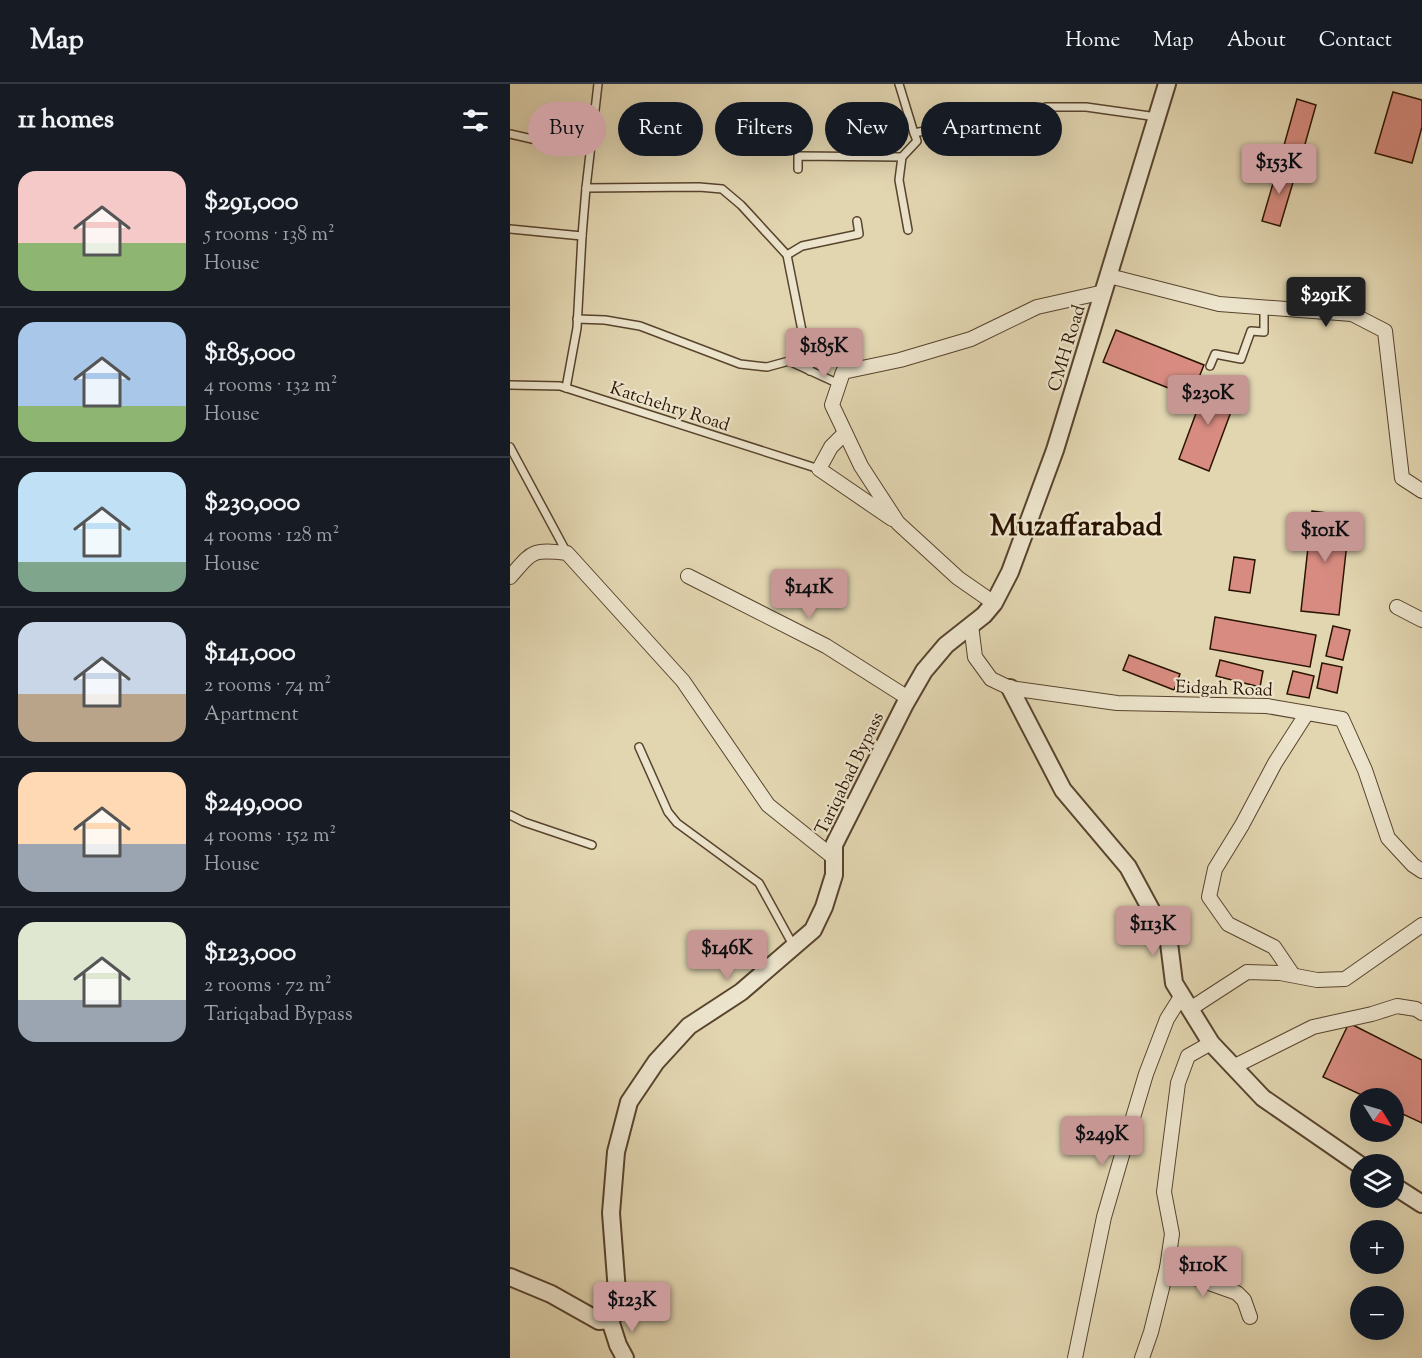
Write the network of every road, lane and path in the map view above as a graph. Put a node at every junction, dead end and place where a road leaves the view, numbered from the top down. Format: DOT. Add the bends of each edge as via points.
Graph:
graph roads {
  1 [pos="598,84"];
  2 [pos="899,84"];
  3 [pos="1167,84"];
  4 [pos="596,102"];
  5 [pos="1157,117"];
  6 [pos="914,133"];
  7 [pos="510,134"];
  8 [pos="528,138"];
  9 [pos="590,156"];
  10 [pos="902,157"];
  11 [pos="798,169"];
  12 [pos="586,188"];
  13 [pos="857,221"];
  14 [pos="510,229"];
  15 [pos="908,230"];
  16 [pos="582,236"];
  17 [pos="787,255"];
  18 [pos="1106,284"];
  19 [pos="1264,307"];
  20 [pos="578,319"];
  21 [pos="1210,366"];
  22 [pos="810,371"];
  23 [pos="839,384"];
  24 [pos="510,385"];
  25 [pos="566,388"];
  26 [pos="845,433"];
  27 [pos="510,447"];
  28 [pos="819,469"];
  29 [pos="1422,491"];
  30 [pos="898,524"];
  31 [pos="567,553"];
  32 [pos="688,576"];
  33 [pos="510,578"];
  34 [pos="1397,607"];
  35 [pos="983,614"];
  36 [pos="1422,620"];
  37 [pos="1010,688"];
  38 [pos="908,698"];
  39 [pos="1307,713"];
  40 [pos="639,747"];
  41 [pos="510,814"];
  42 [pos="592,845"];
  43 [pos="833,857"];
  44 [pos="1422,871"];
  45 [pos="1422,925"];
  46 [pos="795,947"];
  47 [pos="1293,975"];
  48 [pos="1186,1002"];
  49 [pos="1422,1013"];
  50 [pos="1211,1043"];
  51 [pos="1233,1066"];
  52 [pos="1350,1158"];
  53 [pos="1404,1192"];
  54 [pos="1422,1204"];
  55 [pos="1167,1269"];
  56 [pos="510,1277"];
  57 [pos="1250,1317"];
  58 [pos="610,1320"];
  59 [pos="625,1358"];
  60 [pos="1075,1358"];
  61 [pos="1142,1358"];
  1 -- 4 [label="lane"];
  2 -- 6 [label="lane"];
  3 -- 5 [label="street, CMH Road"];
  5 -- 6 [label="lane" via="1086,106 1047,107"];
  5 -- 18 [label="street, CMH Road"];
  6 -- 10 [label="lane" via="917,141"];
  7 -- 8 [label="lane"];
  9 -- 12 [label="lane"];
  10 -- 11 [label="lane" via="798,156"];
  10 -- 15 [label="lane" via="899,180"];
  12 -- 16 [label="lane"];
  12 -- 17 [label="lane" via="722,189"];
  13 -- 17 [label="lane" via="859,234 802,246"];
  14 -- 16 [label="lane"];
  16 -- 20 [label="lane"];
  17 -- 22 [label="lane"];
  18 -- 19 [label="street" via="1219,304"];
  18 -- 23 [label="street" via="1037,308 971,339 843,372"];
  18 -- 35 [label="street, CMH Road" via="1055,450 1010,572"];
  19 -- 21 [label="lane" via="1264,332 1251,331 1241,359 1215,354"];
  19 -- 29 [label="street" via="1352,314 1385,330 1402,478"];
  20 -- 22 [label="lane" via="640,326 740,364 767,367 789,361"];
  20 -- 25 [label="lane"];
  22 -- 23 [label="lane"];
  23 -- 26 [label="street" via="832,405"];
  24 -- 25 [label="lane, Katchehry Road"];
  25 -- 28 [label="lane, Katchehry Road"];
  26 -- 28 [label="street" via="831,447"];
  26 -- 30 [label="street"];
  27 -- 31 [label="lane"];
  28 -- 30 [label="street"];
  30 -- 35 [label="street" via="958,578"];
  31 -- 33 [label="street" via="541,550 530,554"];
  31 -- 43 [label="street" via="684,681 768,805"];
  32 -- 38 [label="street" via="826,646"];
  34 -- 36 [label="street"];
  35 -- 37 [label="street, Eidgah Road" via="975,657 991,679"];
  35 -- 38 [label="street, Tariqabad Bypass" via="946,645"];
  37 -- 39 [label="street, Eidgah Road" via="1117,703 1267,706"];
  37 -- 48 [label="street" via="1063,790 1128,867 1169,943 1174,983"];
  38 -- 43 [label="street, Tariqabad Bypass" via="834,846"];
  39 -- 44 [label="street, Eidgah Road" via="1342,719 1365,770 1388,838"];
  39 -- 47 [label="street" via="1215,869 1209,897 1228,924 1274,947"];
  40 -- 46 [label="lane" via="668,812 677,823 759,883"];
  41 -- 42 [label="lane"];
  43 -- 46 [label="street, Tariqabad Bypass" via="834,875 824,907 813,930"];
  45 -- 47 [label="street" via="1345,979 1317,980"];
  46 -- 58 [label="street, Tariqabad Bypass" via="741,992 689,1026 656,1062 629,1102 616,1152 611,1213 618,1305"];
  47 -- 48 [label="street" via="1247,972"];
  48 -- 50 [label="street"];
  48 -- 60 [label="street" via="1167,1019 1146,1074 1104,1217"];
  49 -- 51 [label="street" via="1416,1008 1397,1006 1313,1027"];
  50 -- 51 [label="street"];
  50 -- 55 [label="street" via="1188,1056 1178,1083 1164,1192 1172,1234"];
  51 -- 52 [label="street" via="1263,1098"];
  53 -- 54 [label="street"];
  55 -- 57 [label="street" via="1237,1293"];
  55 -- 61 [label="street"];
  56 -- 58 [label="street" via="599,1321"];
  58 -- 59 [label="street"];
}
